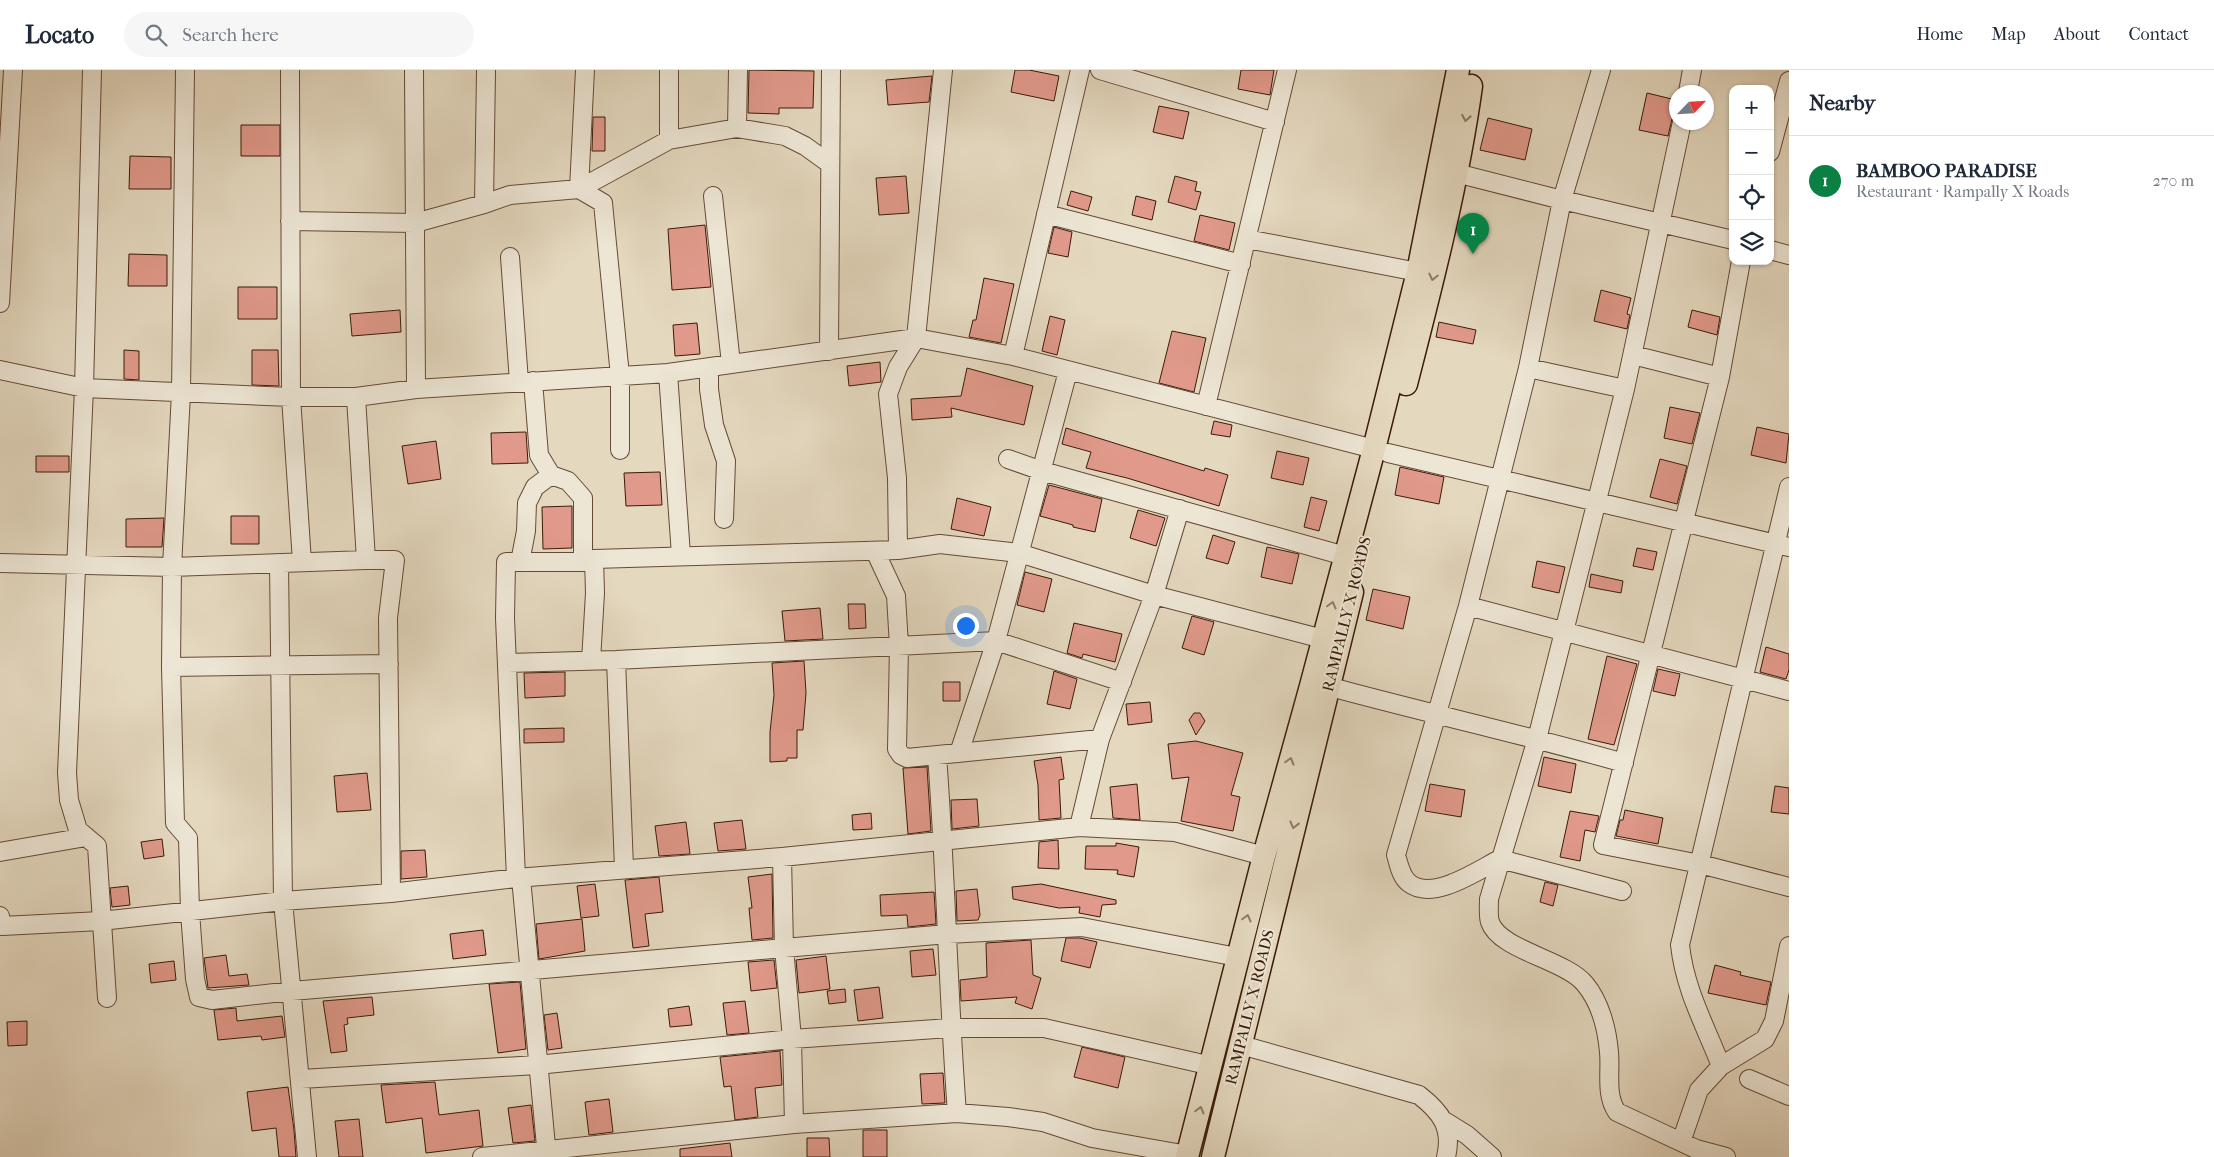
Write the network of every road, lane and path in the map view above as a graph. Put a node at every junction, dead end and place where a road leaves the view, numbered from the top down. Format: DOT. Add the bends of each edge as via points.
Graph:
graph roads {
  1 [pos="13,70"];
  2 [pos="92,70"];
  3 [pos="185,70"];
  4 [pos="290,70"];
  5 [pos="414,70"];
  6 [pos="486,70"];
  7 [pos="585,70"];
  8 [pos="669,70"];
  9 [pos="738,70"];
  10 [pos="831,70"];
  11 [pos="943,70"];
  12 [pos="1080,70"];
  13 [pos="1100,70"];
  14 [pos="1287,70"];
  15 [pos="1458,70"];
  16 [pos="1473,70"];
  17 [pos="1601,70"];
  18 [pos="1692,70"];
  19 [pos="1789,82"];
  20 [pos="1689,85"];
  21 [pos="1275,122"];
  22 [pos="737,128"];
  23 [pos="1680,130"];
  24 [pos="1783,132"];
  25 [pos="668,140"];
  26 [pos="1774,146"];
  27 [pos="830,164"];
  28 [pos="1456,173"];
  29 [pos="579,189"];
  30 [pos="713,196"];
  31 [pos="1562,200"];
  32 [pos="484,204"];
  33 [pos="3,212"];
  34 [pos="1046,214"];
  35 [pos="290,220"];
  36 [pos="415,223"];
  37 [pos="1661,223"];
  38 [pos="1247,239"];
  39 [pos="1729,239"];
  40 [pos="1774,251"];
  41 [pos="1789,254"];
  42 [pos="510,257"];
  43 [pos="1241,264"];
  44 [pos="1741,265"];
  45 [pos="1418,272"];
  46 [pos="0,303"];
  47 [pos="916,338"];
  48 [pos="829,351"];
  49 [pos="1633,355"];
  50 [pos="1013,356"];
  51 [pos="731,364"];
  52 [pos="709,368"];
  53 [pos="1528,368"];
  54 [pos="0,370"];
  55 [pos="1068,371"];
  56 [pos="668,373"];
  57 [pos="620,376"];
  58 [pos="1720,377"];
  59 [pos="526,381"];
  60 [pos="84,388"];
  61 [pos="416,389"];
  62 [pos="1625,390"];
  63 [pos="181,393"];
  64 [pos="291,397"];
  65 [pos="356,397"];
  66 [pos="1206,406"];
  67 [pos="620,450"];
  68 [pos="1381,451"];
  69 [pos="1008,459"];
  70 [pos="1042,471"];
  71 [pos="551,475"];
  72 [pos="1500,479"];
  73 [pos="1789,487"];
  74 [pos="1597,502"];
  75 [pos="1180,508"];
  76 [pos="724,520"];
  77 [pos="1682,523"];
  78 [pos="1783,546"];
  79 [pos="898,550"];
  80 [pos="875,551"];
  81 [pos="1019,553"];
  82 [pos="681,555"];
  83 [pos="1345,556"];
  84 [pos="366,560"];
  85 [pos="588,560"];
  86 [pos="302,562"];
  87 [pos="520,562"];
  88 [pos="0,563"];
  89 [pos="279,563"];
  90 [pos="76,564"];
  91 [pos="172,568"];
  92 [pos="1154,596"];
  93 [pos="1468,606"];
  94 [pos="1564,630"];
  95 [pos="1323,640"];
  96 [pos="996,641"];
  97 [pos="899,646"];
  98 [pos="1651,656"];
  99 [pos="616,660"];
  100 [pos="591,661"];
  101 [pos="507,663"];
  102 [pos="280,664"];
  103 [pos="389,664"];
  104 [pos="171,667"];
  105 [pos="1744,680"];
  106 [pos="1122,682"];
  107 [pos="1327,686"];
  108 [pos="1789,691"];
  109 [pos="1436,716"];
  110 [pos="1537,738"];
  111 [pos="1100,739"];
  112 [pos="959,754"];
  113 [pos="937,755"];
  114 [pos="1624,763"];
  115 [pos="1079,827"];
  116 [pos="86,837"];
  117 [pos="943,841"];
  118 [pos="0,852"];
  119 [pos="1264,856"];
  120 [pos="782,857"];
  121 [pos="1500,860"];
  122 [pos="1700,864"];
  123 [pos="624,868"];
  124 [pos="518,878"];
  125 [pos="1789,887"];
  126 [pos="1622,891"];
  127 [pos="390,893"];
  128 [pos="283,901"];
  129 [pos="190,912"];
  130 [pos="0,916"];
  131 [pos="101,920"];
  132 [pos="948,934"];
  133 [pos="1789,946"];
  134 [pos="784,948"];
  135 [pos="1237,957"];
  136 [pos="529,971"];
  137 [pos="292,991"];
  138 [pos="107,998"];
  139 [pos="1226,1006"];
  140 [pos="1248,1014"];
  141 [pos="950,1028"];
  142 [pos="792,1039"];
  143 [pos="1240,1045"];
  144 [pos="538,1065"];
  145 [pos="1212,1066"];
  146 [pos="1721,1066"];
  147 [pos="1748,1079"];
  148 [pos="301,1080"];
  149 [pos="1789,1096"];
  150 [pos="957,1113"];
  151 [pos="1446,1122"];
  152 [pos="794,1124"];
  153 [pos="1681,1142"];
  154 [pos="547,1154"];
  155 [pos="1188,1156"];
  156 [pos="308,1157"];
  157 [pos="482,1157"];
  158 [pos="1213,1157"];
  159 [pos="1446,1157"];
  160 [pos="1492,1157"];
  161 [pos="1726,1157"];
  1 -- 33 [label="street"];
  2 -- 60 [label="street"];
  3 -- 63 [label="street"];
  4 -- 35 [label="street"];
  5 -- 36 [label="street"];
  6 -- 32 [label="street"];
  7 -- 29 [label="street"];
  8 -- 25 [label="street"];
  9 -- 22 [label="street"];
  10 -- 27 [label="street"];
  11 -- 47 [label="street"];
  12 -- 34 [label="street"];
  13 -- 21 [label="street"];
  14 -- 21 [label="street"];
  15 -- 45 [label="main road"];
  16 -- 28 [label="main road, RAMPALLY X ROADS, one-way"];
  17 -- 31 [label="street"];
  18 -- 20 [label="street"];
  19 -- 24 [label="street"];
  21 -- 38 [label="street"];
  22 -- 25 [label="street"];
  22 -- 27 [label="street" via="785,136"];
  23 -- 37 [label="street"];
  24 -- 26 [label="street"];
  25 -- 29 [label="street"];
  27 -- 48 [label="street"];
  28 -- 31 [label="street"];
  28 -- 68 [label="main road, RAMPALLY X ROADS, one-way" via="1427,302"];
  29 -- 32 [label="street" via="510,194"];
  29 -- 57 [label="street" via="603,203"];
  30 -- 51 [label="street"];
  31 -- 37 [label="street"];
  31 -- 53 [label="street"];
  32 -- 36 [label="street"];
  33 -- 46 [label="street"];
  34 -- 43 [label="street"];
  34 -- 50 [label="street"];
  35 -- 36 [label="street"];
  35 -- 64 [label="street"];
  36 -- 61 [label="street"];
  37 -- 39 [label="street"];
  37 -- 49 [label="street"];
  38 -- 43 [label="street"];
  38 -- 45 [label="street"];
  40 -- 41 [label="street"];
  42 -- 59 [label="street"];
  43 -- 66 [label="street"];
  44 -- 58 [label="street"];
  45 -- 68 [label="main road"];
  47 -- 48 [label="street"];
  47 -- 50 [label="street"];
  47 -- 79 [label="street" via="898,367 888,394 897,478"];
  48 -- 51 [label="street"];
  49 -- 58 [label="street"];
  49 -- 62 [label="street"];
  50 -- 55 [label="street"];
  51 -- 52 [label="street"];
  52 -- 56 [label="street"];
  52 -- 76 [label="street" via="714,425 726,461"];
  53 -- 62 [label="street"];
  53 -- 72 [label="street"];
  54 -- 60 [label="street"];
  55 -- 66 [label="street"];
  55 -- 70 [label="street"];
  56 -- 57 [label="street"];
  56 -- 82 [label="street"];
  57 -- 59 [label="street"];
  57 -- 67 [label="street"];
  58 -- 77 [label="street"];
  59 -- 61 [label="street"];
  59 -- 71 [label="street" via="539,455"];
  60 -- 63 [label="street"];
  60 -- 90 [label="street"];
  61 -- 65 [label="street"];
  62 -- 74 [label="street"];
  63 -- 64 [label="street"];
  63 -- 91 [label="street"];
  64 -- 65 [label="street"];
  64 -- 86 [label="street"];
  65 -- 84 [label="street"];
  66 -- 68 [label="street"];
  68 -- 72 [label="street"];
  68 -- 83 [label="main road"];
  68 -- 107 [label="main road, RAMPALLY X ROADS"];
  69 -- 70 [label="street"];
  70 -- 75 [label="street"];
  70 -- 81 [label="street"];
  71 -- 85 [label="street" via="568,481 583,498"];
  71 -- 87 [label="street" via="535,487 527,503"];
  72 -- 74 [label="street"];
  72 -- 93 [label="street"];
  73 -- 78 [label="street"];
  74 -- 77 [label="street"];
  74 -- 94 [label="street"];
  75 -- 83 [label="street"];
  75 -- 92 [label="street"];
  77 -- 78 [label="street"];
  77 -- 98 [label="street"];
  78 -- 105 [label="street"];
  79 -- 80 [label="street"];
  79 -- 81 [label="street" via="940,544"];
  80 -- 82 [label="street"];
  80 -- 97 [label="street" via="896,596"];
  81 -- 92 [label="street"];
  81 -- 96 [label="street"];
  82 -- 85 [label="street"];
  95 -- 83 [label="main road, one-way"];
  84 -- 86 [label="street"];
  84 -- 103 [label="street" via="395,560 388,618"];
  85 -- 87 [label="street"];
  85 -- 100 [label="street" via="595,593"];
  86 -- 89 [label="street"];
  87 -- 101 [label="street" via="506,562"];
  88 -- 90 [label="street"];
  89 -- 91 [label="street"];
  89 -- 102 [label="street"];
  90 -- 91 [label="street"];
  90 -- 116 [label="street" via="67,773 69,800 78,830"];
  91 -- 104 [label="street"];
  92 -- 95 [label="street"];
  92 -- 106 [label="street"];
  93 -- 94 [label="street"];
  93 -- 109 [label="street"];
  94 -- 98 [label="street"];
  94 -- 110 [label="street"];
  119 -- 95 [label="main road, one-way"];
  96 -- 97 [label="street"];
  96 -- 106 [label="street"];
  96 -- 112 [label="street"];
  97 -- 99 [label="street"];
  97 -- 113 [label="street" via="897,750 907,758"];
  98 -- 105 [label="street"];
  98 -- 114 [label="street"];
  99 -- 100 [label="street"];
  99 -- 123 [label="street"];
  100 -- 101 [label="street"];
  101 -- 124 [label="street"];
  102 -- 103 [label="street"];
  102 -- 104 [label="street"];
  102 -- 128 [label="street"];
  103 -- 127 [label="street"];
  104 -- 129 [label="street" via="175,823 188,838"];
  105 -- 108 [label="street"];
  105 -- 122 [label="street"];
  106 -- 111 [label="street"];
  107 -- 109 [label="street"];
  107 -- 140 [label="main road, RAMPALLY X ROADS, one-way"];
  109 -- 110 [label="street"];
  109 -- 121 [label="street" via="1396,855 1402,874 1409,884 1422,888 1445,886"];
  110 -- 114 [label="street"];
  110 -- 121 [label="street"];
  111 -- 112 [label="street"];
  111 -- 115 [label="street"];
  112 -- 113 [label="street"];
  113 -- 117 [label="street"];
  114 -- 122 [label="street" via="1603,845"];
  115 -- 117 [label="street"];
  115 -- 119 [label="street" via="1174,832"];
  116 -- 118 [label="street"];
  116 -- 131 [label="street" via="97,846"];
  117 -- 120 [label="street"];
  117 -- 132 [label="street"];
  135 -- 119 [label="main road, one-way"];
  120 -- 123 [label="street"];
  120 -- 134 [label="street"];
  121 -- 126 [label="street"];
  121 -- 153 [label="street" via="1489,899 1490,922 1500,936 1569,970 1585,983 1601,1011 1609,1052 1611,1104 1621,1115"];
  122 -- 125 [label="street"];
  122 -- 146 [label="street" via="1680,945 1683,970 1693,1003"];
  123 -- 124 [label="street"];
  124 -- 127 [label="street"];
  124 -- 136 [label="street"];
  127 -- 128 [label="street"];
  128 -- 129 [label="street"];
  128 -- 137 [label="street"];
  129 -- 131 [label="street"];
  129 -- 137 [label="street" via="195,985 199,997 212,1000"];
  130 -- 131 [label="street" via="2,926"];
  131 -- 138 [label="street"];
  132 -- 134 [label="street"];
  132 -- 135 [label="street" via="1082,927"];
  132 -- 141 [label="street"];
  133 -- 146 [label="street" via="1774,1021 1765,1040"];
  134 -- 136 [label="street"];
  134 -- 142 [label="street"];
  135 -- 139 [label="main road"];
  136 -- 137 [label="street"];
  136 -- 144 [label="street"];
  137 -- 148 [label="street"];
  139 -- 140 [label="main road"];
  139 -- 145 [label="main road"];
  140 -- 143 [label="main road, RAMPALLY X ROADS"];
  141 -- 142 [label="street"];
  141 -- 145 [label="street" via="1044,1028"];
  141 -- 150 [label="street"];
  142 -- 144 [label="street"];
  142 -- 152 [label="street"];
  143 -- 151 [label="street" via="1419,1095"];
  143 -- 158 [label="main road, RAMPALLY X ROADS"];
  144 -- 148 [label="street"];
  144 -- 154 [label="street"];
  155 -- 145 [label="main road, one-way"];
  146 -- 153 [label="street" via="1699,1090"];
  147 -- 149 [label="street"];
  148 -- 156 [label="street"];
  150 -- 152 [label="street"];
  150 -- 155 [label="street" via="1043,1122 1092,1138"];
  151 -- 159 [label="street" via="1449,1146"];
  151 -- 160 [label="street"];
  152 -- 154 [label="street"];
  153 -- 161 [label="street"];
  154 -- 157 [label="street"];
}
